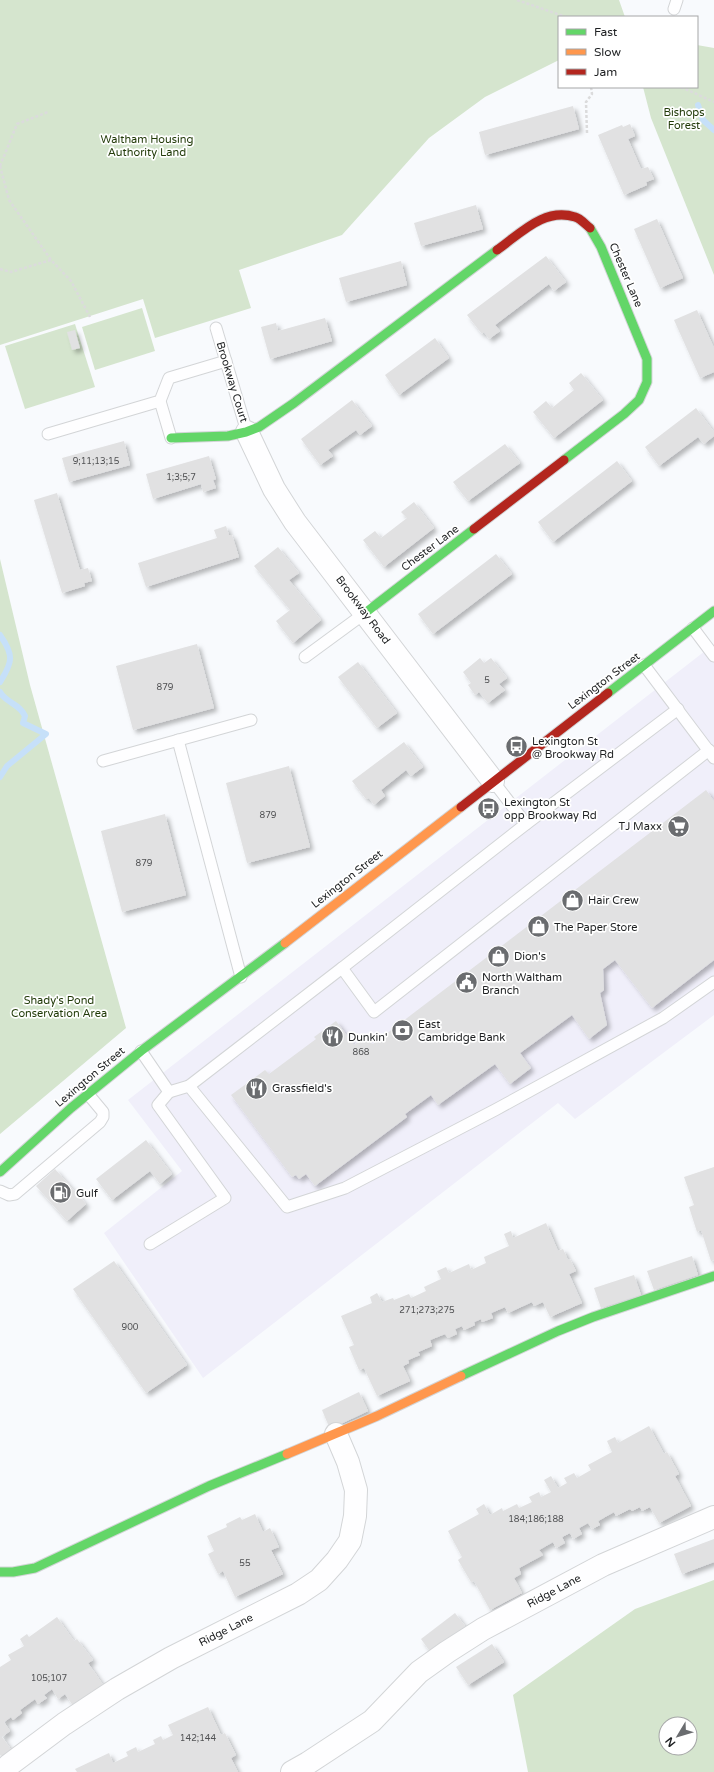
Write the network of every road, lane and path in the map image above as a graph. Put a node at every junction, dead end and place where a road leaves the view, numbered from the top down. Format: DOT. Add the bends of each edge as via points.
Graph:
graph roads {
  1 [pos="518,0"];
  2 [pos="563,16"];
  3 [pos="591,88"];
  4 [pos="683,88"];
  5 [pos="714,102"];
  6 [pos="48,112"];
  7 [pos="587,133"];
  8 [pos="0,166"];
  9 [pos="51,260"];
  10 [pos="0,269"];
  11 [pos="90,318"];
  12 [pos="216,328"];
  13 [pos="226,361"];
  14 [pos="160,401"];
  15 [pos="247,432"];
  16 [pos="48,434"];
  17 [pos="171,438"];
  18 [pos="714,611"];
  19 [pos="365,613"];
  20 [pos="693,628"];
  21 [pos="714,656"];
  22 [pos="305,657"];
  23 [pos="644,665"];
  24 [pos="678,709"];
  25 [pos="251,720"];
  26 [pos="178,740"];
  27 [pos="711,754"];
  28 [pos="103,761"];
  29 [pos="493,781"];
  30 [pos="526,824"];
  31 [pos="342,968"];
  32 [pos="241,977"];
  33 [pos="714,982"];
  34 [pos="141,1051"];
  35 [pos="189,1086"];
  36 [pos="169,1092"];
  37 [pos="88,1094"];
  38 [pos="0,1172"];
  39 [pos="0,1191"];
  40 [pos="150,1244"];
  41 [pos="714,1276"];
  42 [pos="336,1434"];
  43 [pos="714,1517"];
  44 [pos="0,1572"];
  45 [pos="2,1772"];
  46 [pos="292,1772"];
  1 -- 2 [label="path"];
  3 -- 7 [label="path" via="592,94 586,102"];
  4 -- 5 [label="path"];
  6 -- 8 [label="path" via="16,124"];
  8 -- 9 [label="path" via="9,200"];
  9 -- 10 [label="path" via="11,272"];
  9 -- 11 [label="path" via="71,281"];
  12 -- 13 [label="lane, Brookway Court"];
  13 -- 14 [label="lane" via="169,378"];
  13 -- 15 [label="lane, Brookway Court"];
  14 -- 16 [label="lane"];
  14 -- 17 [label="lane"];
  15 -- 17 [label="street, Brookway Court" via="227,436"];
  15 -- 19 [label="street, Brookway Road" via="284,506"];
  15 -- 19 [label="street, Chester Lane" via="294,403 538,220 557,215 576,217 591,229 602,247 647,358 647,382 639,400"];
  18 -- 20 [label="street, Lexington Street"];
  19 -- 22 [label="lane"];
  19 -- 29 [label="street, Brookway Road"];
  20 -- 21 [label="lane"];
  20 -- 23 [label="street, Lexington Street"];
  23 -- 24 [label="lane"];
  23 -- 29 [label="street, Lexington Street"];
  24 -- 27 [label="lane"];
  24 -- 30 [label="lane"];
  25 -- 26 [label="lane"];
  26 -- 28 [label="lane"];
  26 -- 32 [label="lane"];
  27 -- 31 [label="lane" via="374,1012"];
  29 -- 30 [label="lane"];
  29 -- 32 [label="street, Lexington Street"];
  30 -- 31 [label="lane"];
  31 -- 35 [label="lane"];
  32 -- 34 [label="street, Lexington Street"];
  33 -- 35 [label="lane" via="663,1018 488,1114 345,1188 287,1207"];
  34 -- 36 [label="lane"];
  34 -- 37 [label="street, Lexington Street"];
  35 -- 36 [label="lane"];
  36 -- 40 [label="lane" via="158,1105 225,1198"];
  37 -- 38 [label="street, Lexington Street"];
  37 -- 39 [label="lane" via="103,1112 100,1122 15,1194 9,1195"];
  41 -- 42 [label="street" via="579,1323"];
  42 -- 44 [label="street" via="209,1486 35,1568"];
  42 -- 45 [label="street, Ridge Lane" via="356,1490 355,1516 350,1541 319,1580 298,1594 171,1658 117,1689 64,1724"];
  43 -- 46 [label="street, Ridge Lane" via="603,1566 483,1629 419,1672 372,1721"];
}
